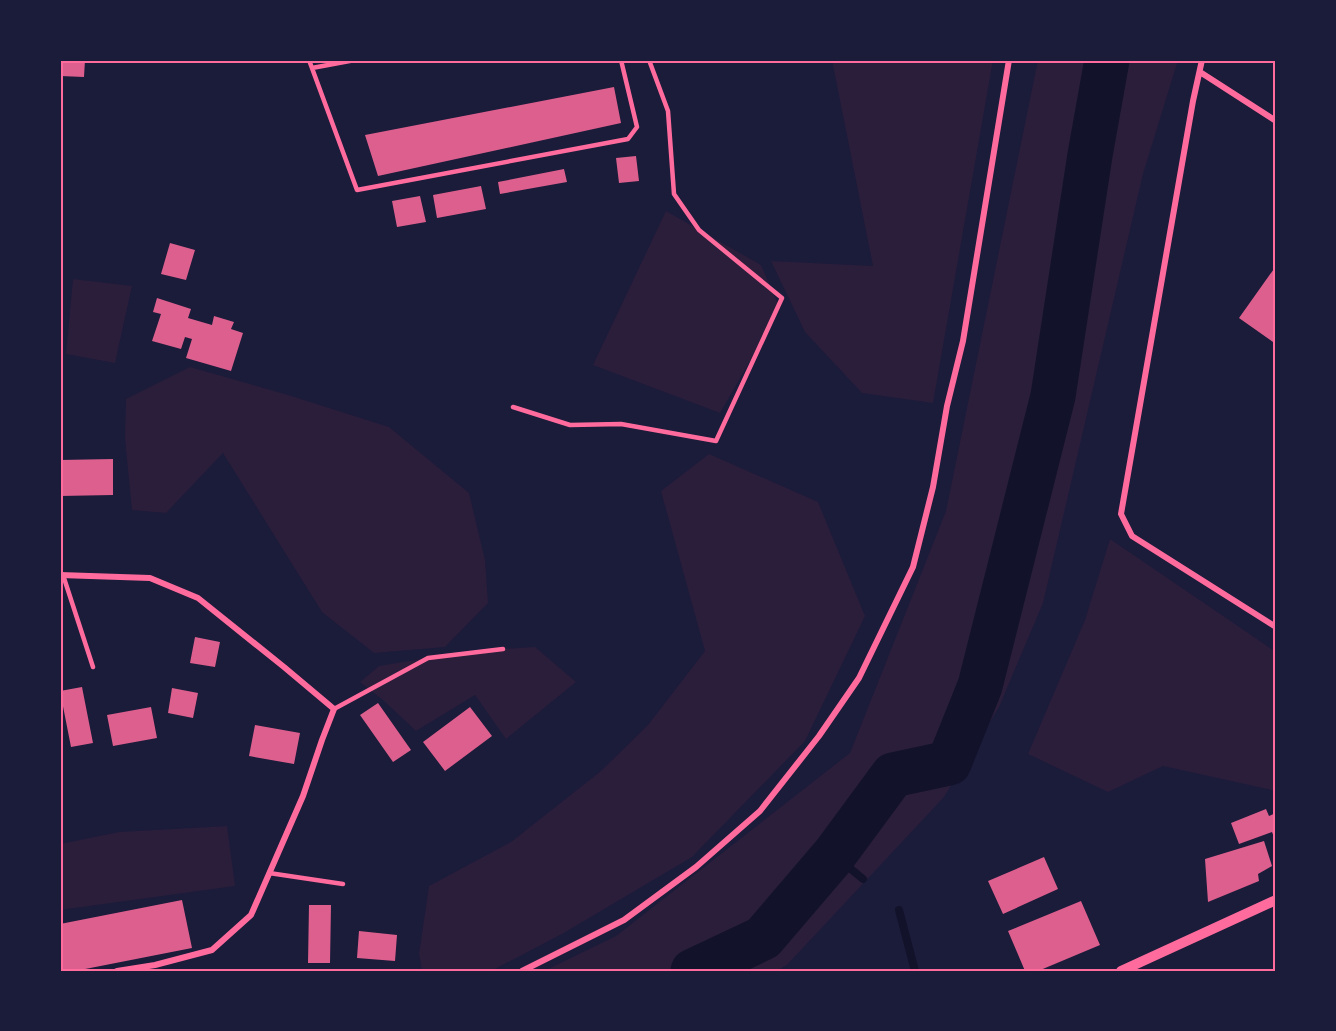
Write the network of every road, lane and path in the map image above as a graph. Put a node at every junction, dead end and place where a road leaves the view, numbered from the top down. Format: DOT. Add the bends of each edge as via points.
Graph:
graph roads {
  1 [pos="309,60"];
  2 [pos="355,60"];
  3 [pos="621,60"];
  4 [pos="649,60"];
  5 [pos="1009,60"];
  6 [pos="1202,60"];
  7 [pos="312,68"];
  8 [pos="1200,72"];
  9 [pos="1276,121"];
  10 [pos="513,407"];
  11 [pos="62,575"];
  12 [pos="1276,627"];
  13 [pos="503,649"];
  14 [pos="93,667"];
  15 [pos="334,709"];
  16 [pos="269,873"];
  17 [pos="344,884"];
  18 [pos="1276,900"];
  19 [pos="117,971"];
  20 [pos="522,971"];
  21 [pos="1120,971"];
  1 -- 7 [label="lane"];
  2 -- 7 [label="lane"];
  3 -- 7 [label="lane" via="637,128 628,139 357,190"];
  4 -- 10 [label="lane" via="668,111 674,194 699,230 782,298 716,441 621,424 570,425"];
  5 -- 20 [label="street" via="963,341 933,487 913,567 859,678 759,811 696,867 624,920"];
  6 -- 8 [label="street"];
  8 -- 9 [label="street"];
  8 -- 12 [label="street" via="1121,514 1132,536"];
  11 -- 14 [label="lane"];
  11 -- 15 [label="street" via="150,578 198,598"];
  13 -- 15 [label="lane" via="428,658"];
  15 -- 16 [label="street" via="303,796"];
  16 -- 17 [label="lane"];
  16 -- 19 [label="street" via="251,915 212,950"];
  18 -- 21 [label="street"];
}
